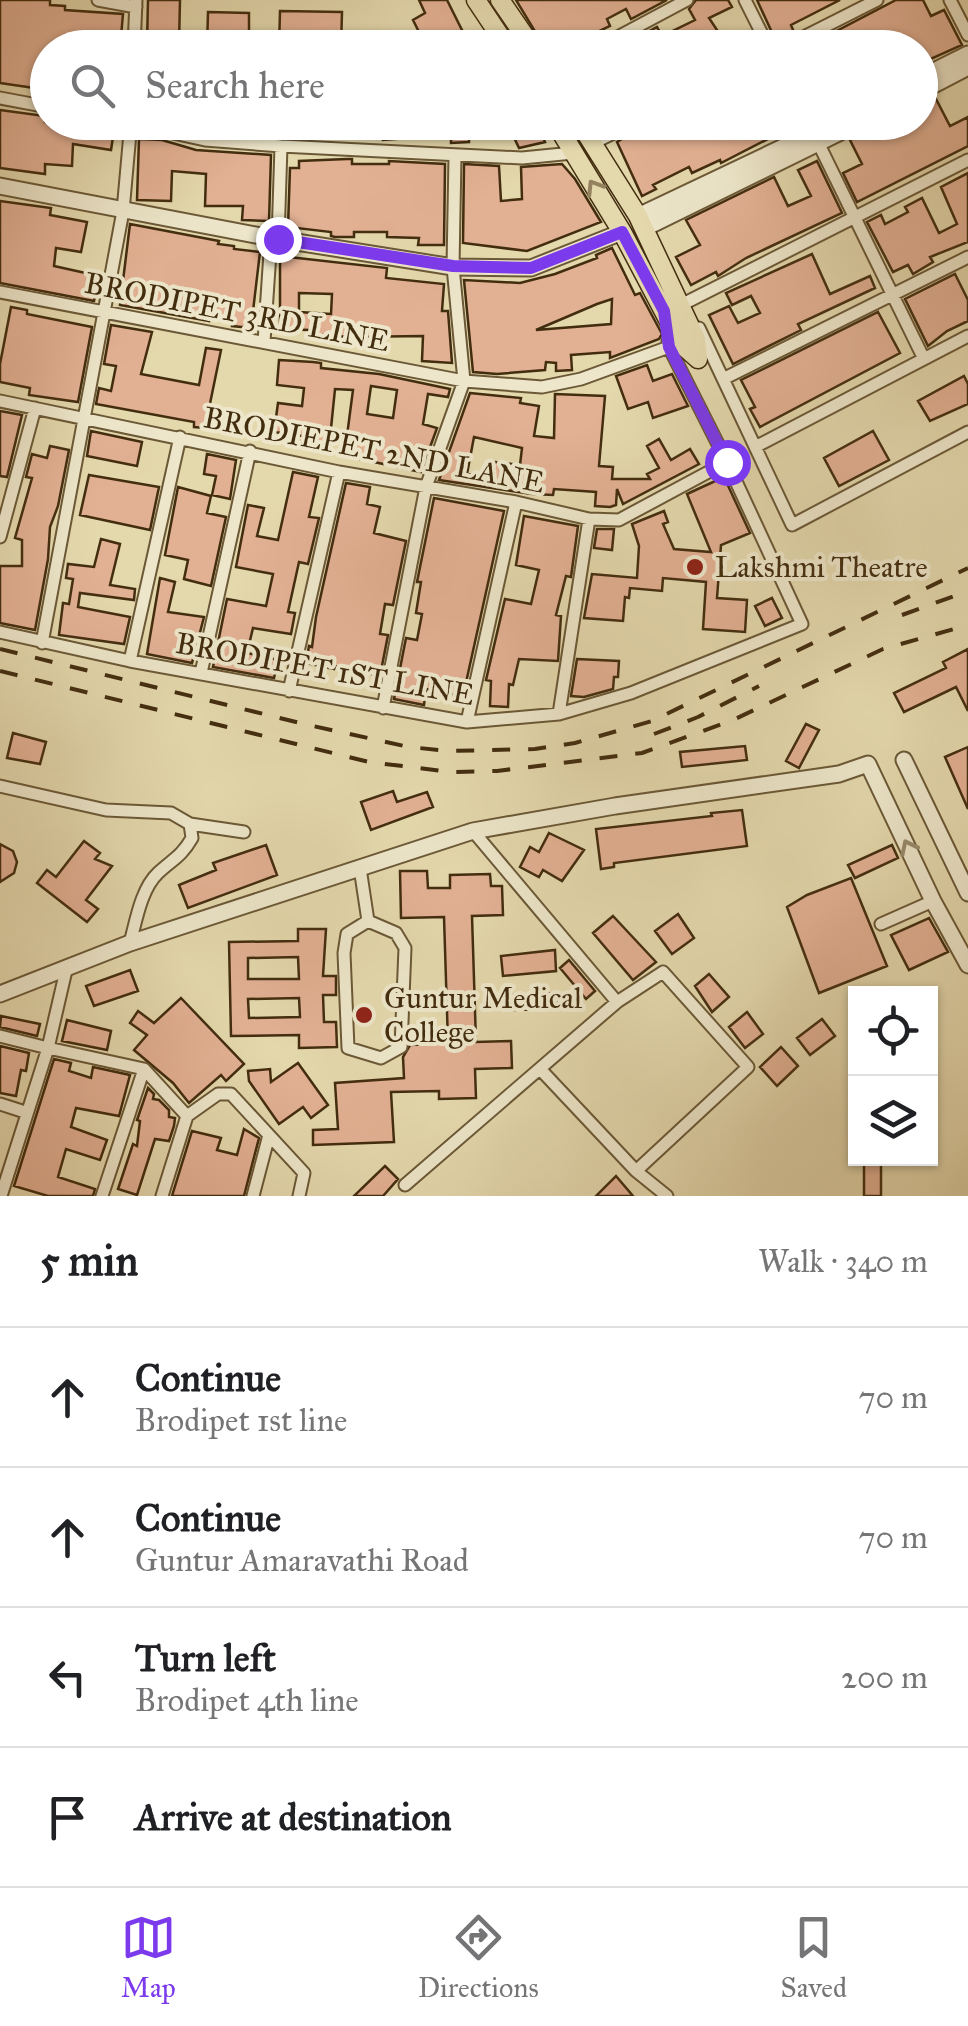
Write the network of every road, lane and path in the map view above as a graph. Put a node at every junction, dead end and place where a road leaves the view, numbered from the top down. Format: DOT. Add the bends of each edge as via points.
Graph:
graph roads {
  1 [pos="98,0"];
  2 [pos="476,0"];
  3 [pos="501,0"];
  4 [pos="687,0"];
  5 [pos="745,0"];
  6 [pos="877,0"];
  7 [pos="950,0"];
  8 [pos="136,3"];
  9 [pos="135,30"];
  10 [pos="496,30"];
  11 [pos="521,30"];
  12 [pos="631,30"];
  13 [pos="759,30"];
  14 [pos="818,30"];
  15 [pos="968,35"];
  16 [pos="968,54"];
  17 [pos="968,67"];
  18 [pos="938,69"];
  19 [pos="938,83"];
  20 [pos="0,98"];
  21 [pos="30,104"];
  22 [pos="127,140"];
  23 [pos="205,140"];
  24 [pos="566,140"];
  25 [pos="589,140"];
  26 [pos="599,140"];
  27 [pos="801,140"];
  28 [pos="816,140"];
  29 [pos="591,144"];
  30 [pos="281,146"];
  31 [pos="574,153"];
  32 [pos="455,156"];
  33 [pos="968,160"];
  34 [pos="0,186"];
  35 [pos="123,211"];
  36 [pos="855,219"];
  37 [pos="640,223"];
  38 [pos="622,232"];
  39 [pos="275,238"];
  40 [pos="968,257"];
  41 [pos="453,266"];
  42 [pos="0,292"];
  43 [pos="893,294"];
  44 [pos="676,306"];
  45 [pos="104,312"];
  46 [pos="968,336"];
  47 [pos="264,342"];
  48 [pos="669,347"];
  49 [pos="923,357"];
  50 [pos="698,358"];
  51 [pos="725,378"];
  52 [pos="464,381"];
  53 [pos="0,401"];
  54 [pos="35,408"];
  55 [pos="84,418"];
  56 [pos="968,432"];
  57 [pos="180,437"];
  58 [pos="757,446"];
  59 [pos="250,452"];
  60 [pos="727,462"];
  61 [pos="339,472"];
  62 [pos="426,487"];
  63 [pos="516,502"];
  64 [pos="589,519"];
  65 [pos="0,537"];
  66 [pos="0,632"];
  67 [pos="42,644"];
  68 [pos="130,661"];
  69 [pos="201,673"];
  70 [pos="289,691"];
  71 [pos="383,708"];
  72 [pos="559,714"];
  73 [pos="467,722"];
  74 [pos="904,760"];
  75 [pos="0,786"];
  76 [pos="190,824"];
  77 [pos="474,831"];
  78 [pos="244,832"];
  79 [pos="962,866"];
  80 [pos="360,868"];
  81 [pos="967,888"];
  82 [pos="934,901"];
  83 [pos="368,921"];
  84 [pos="880,924"];
  85 [pos="130,943"];
  86 [pos="968,965"];
  87 [pos="67,966"];
  88 [pos="0,994"];
  89 [pos="618,1002"];
  90 [pos="0,1036"];
  91 [pos="48,1048"];
  92 [pos="144,1069"];
  93 [pos="541,1070"];
  94 [pos="0,1104"];
  95 [pos="25,1112"];
  96 [pos="187,1116"];
  97 [pos="269,1134"];
  98 [pos="636,1171"];
  99 [pos="404,1185"];
  100 [pos="1,1196"];
  101 [pos="102,1196"];
  102 [pos="162,1196"];
  103 [pos="253,1196"];
  104 [pos="298,1196"];
  105 [pos="666,1196"];
  1 -- 8 [label="street"];
  2 -- 10 [label="main road"];
  3 -- 11 [label="main road"];
  4 -- 12 [label="street"];
  5 -- 13 [label="street"];
  6 -- 14 [label="street"];
  7 -- 15 [label="street"];
  8 -- 9 [label="street"];
  16 -- 18 [label="street"];
  17 -- 19 [label="street"];
  20 -- 21 [label="street"];
  22 -- 35 [label="street"];
  23 -- 30 [label="street"];
  24 -- 31 [label="main road"];
  25 -- 29 [label="main road"];
  26 -- 29 [label="street"];
  27 -- 37 [label="street"];
  28 -- 36 [label="street"];
  29 -- 37 [label="main road"];
  30 -- 32 [label="street"];
  30 -- 39 [label="street"];
  31 -- 32 [label="street"];
  38 -- 31 [label="main road, one-way"];
  32 -- 41 [label="street"];
  33 -- 36 [label="street"];
  34 -- 35 [label="street"];
  35 -- 39 [label="street"];
  35 -- 45 [label="street"];
  36 -- 43 [label="street"];
  36 -- 44 [label="street"];
  37 -- 44 [label="main road"];
  38 -- 41 [label="street" via="531,268"];
  38 -- 44 [label="main road"];
  39 -- 41 [label="street"];
  39 -- 47 [label="street"];
  40 -- 43 [label="street"];
  41 -- 52 [label="street"];
  42 -- 45 [label="street, BRODIPET 3RD LINE"];
  43 -- 49 [label="street"];
  43 -- 51 [label="street"];
  44 -- 48 [label="street, BRODIPET 1ST LINE"];
  44 -- 50 [label="main road" via="681,344"];
  44 -- 51 [label="street"];
  45 -- 47 [label="street, BRODIPET 3RD LINE"];
  45 -- 55 [label="street"];
  46 -- 49 [label="street"];
  47 -- 52 [label="street, BRODIPET 3RD LINE"];
  48 -- 52 [label="street, BRODIPET 3RD LINE" via="542,387"];
  48 -- 60 [label="street, BRODIPET 1ST LINE"];
  49 -- 58 [label="street"];
  51 -- 58 [label="street"];
  52 -- 62 [label="street"];
  53 -- 54 [label="street, BRODIEPET 2ND LANE"];
  54 -- 55 [label="street, BRODIEPET 2ND LANE"];
  54 -- 65 [label="street"];
  55 -- 57 [label="street, BRODIEPET 2ND LANE"];
  55 -- 67 [label="street"];
  56 -- 58 [label="street" via="792,526"];
  57 -- 59 [label="street, BRODIEPET 2ND LANE"];
  57 -- 68 [label="street"];
  59 -- 61 [label="street, BRODIEPET 2ND LANE"];
  59 -- 69 [label="street"];
  60 -- 64 [label="street, BRODIEPET 2ND LANE" via="619,520"];
  60 -- 72 [label="street, BRODIPET 1ST LINE" via="802,624 631,693"];
  61 -- 62 [label="street, BRODIEPET 2ND LANE"];
  61 -- 70 [label="street"];
  62 -- 63 [label="street, BRODIEPET 2ND LANE"];
  62 -- 71 [label="street"];
  63 -- 64 [label="street, BRODIEPET 2ND LANE"];
  63 -- 73 [label="street"];
  64 -- 72 [label="street"];
  66 -- 67 [label="street, BRODIPET 1ST LINE"];
  67 -- 68 [label="street, BRODIPET 1ST LINE"];
  68 -- 69 [label="street, BRODIPET 1ST LINE"];
  69 -- 70 [label="street, BRODIPET 1ST LINE"];
  70 -- 71 [label="street, BRODIPET 1ST LINE"];
  71 -- 73 [label="street, BRODIPET 1ST LINE"];
  72 -- 73 [label="street, BRODIPET 1ST LINE"];
  74 -- 79 [label="street"];
  75 -- 76 [label="street" via="106,810 170,813"];
  76 -- 78 [label="street"];
  76 -- 85 [label="street" via="192,838 182,857 149,885"];
  77 -- 80 [label="street"];
  82 -- 77 [label="street, one-way" via="868,764"];
  77 -- 89 [label="street"];
  79 -- 81 [label="street"];
  80 -- 83 [label="street"];
  80 -- 85 [label="street"];
  82 -- 84 [label="street"];
  82 -- 86 [label="street"];
  83 -- 83 [label="street" via="347,934 344,953 348,1048 381,1058 401,1046 405,948 396,933"];
  85 -- 87 [label="street"];
  87 -- 88 [label="street"];
  87 -- 91 [label="street"];
  89 -- 93 [label="street"];
  89 -- 98 [label="street" via="663,972 748,1066"];
  90 -- 91 [label="street"];
  91 -- 92 [label="street"];
  91 -- 95 [label="street"];
  92 -- 96 [label="street"];
  92 -- 101 [label="street"];
  93 -- 98 [label="street"];
  93 -- 99 [label="street"];
  94 -- 95 [label="street"];
  95 -- 100 [label="street"];
  96 -- 97 [label="street" via="225,1092"];
  96 -- 102 [label="street"];
  97 -- 103 [label="street"];
  97 -- 104 [label="street" via="304,1173"];
  98 -- 105 [label="street"];
}
